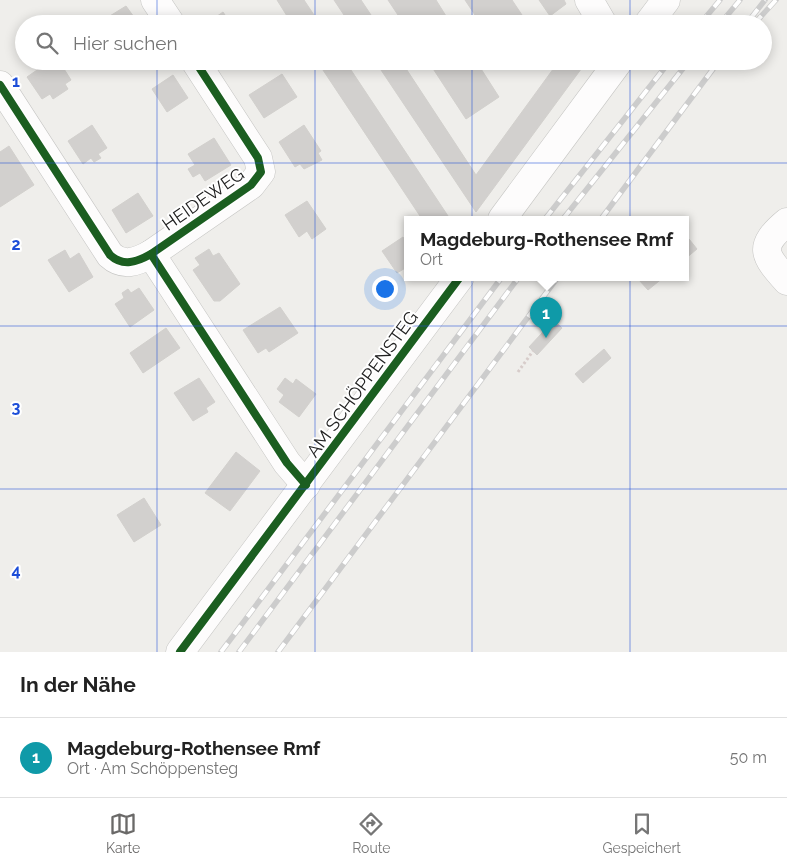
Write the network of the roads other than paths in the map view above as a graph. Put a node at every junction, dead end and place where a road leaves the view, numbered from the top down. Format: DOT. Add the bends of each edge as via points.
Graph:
graph roads {
  1 [pos="156,0"];
  2 [pos="589,0"];
  3 [pos="666,0"];
  4 [pos="165,15"];
  5 [pos="598,15"];
  6 [pos="655,15"];
  7 [pos="201,70"];
  8 [pos="612,70"];
  9 [pos="0,85"];
  10 [pos="504,216"];
  11 [pos="787,222"];
  12 [pos="151,254"];
  13 [pos="457,281"];
  14 [pos="787,281"];
  15 [pos="306,485"];
  16 [pos="180,652"];
  1 -- 4 [label="street"];
  2 -- 5 [label="street"];
  3 -- 6 [label="street"];
  7 -- 12 [label="street, HEIDEWEG" via="258,158 261,172 251,185"];
  8 -- 10 [label="street"];
  9 -- 12 [label="street, HEIDEWEG" via="110,255 126,263"];
  11 -- 14 [label="street" via="770,237 767,250 769,260"];
  12 -- 15 [label="street" via="287,464"];
  13 -- 15 [label="street, AM SCHÖPPENSTEG"];
  15 -- 16 [label="street, AM SCHÖPPENSTEG"];
}
